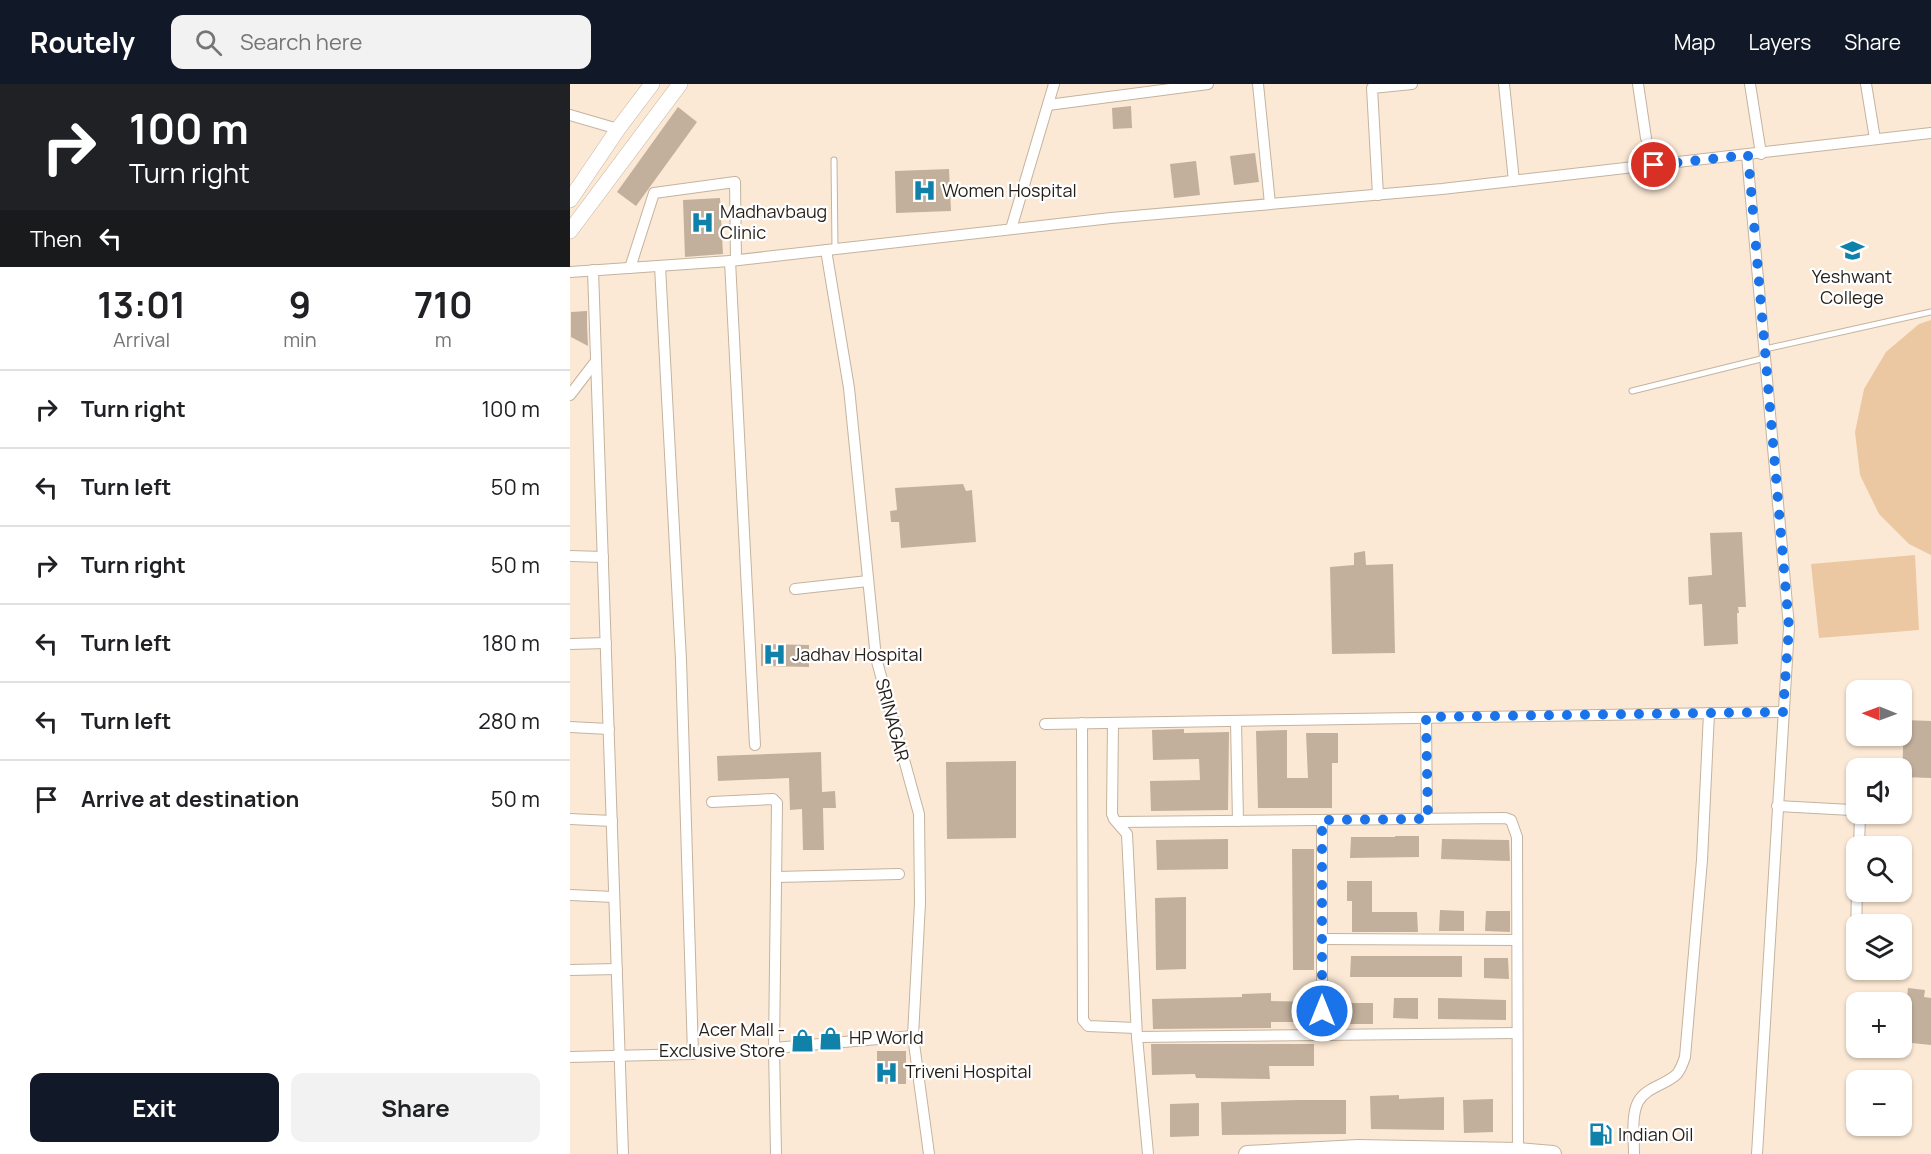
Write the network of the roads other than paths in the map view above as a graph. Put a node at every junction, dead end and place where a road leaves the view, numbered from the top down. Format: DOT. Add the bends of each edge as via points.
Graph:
graph roads {
  1 [pos="652,84"];
  2 [pos="680,84"];
  3 [pos="1054,84"];
  4 [pos="1208,84"];
  5 [pos="1258,84"];
  6 [pos="1412,84"];
  7 [pos="1504,84"];
  8 [pos="1638,84"];
  9 [pos="1750,84"];
  10 [pos="1866,84"];
  11 [pos="1371,86"];
  12 [pos="1048,105"];
  13 [pos="570,115"];
  14 [pos="618,129"];
  15 [pos="1931,133"];
  16 [pos="1646,138"];
  17 [pos="1875,139"];
  18 [pos="1761,153"];
  19 [pos="1748,155"];
  20 [pos="834,160"];
  21 [pos="1514,181"];
  22 [pos="1378,195"];
  23 [pos="571,197"];
  24 [pos="1270,204"];
  25 [pos="1011,229"];
  26 [pos="570,231"];
  27 [pos="831,250"];
  28 [pos="733,260"];
  29 [pos="660,266"];
  30 [pos="630,267"];
  31 [pos="593,270"];
  32 [pos="570,272"];
  33 [pos="1931,312"];
  34 [pos="1765,353"];
  35 [pos="596,361"];
  36 [pos="1632,391"];
  37 [pos="570,395"];
  38 [pos="570,556"];
  39 [pos="603,556"];
  40 [pos="868,581"];
  41 [pos="795,589"];
  42 [pos="570,644"];
  43 [pos="606,644"];
  44 [pos="1783,712"];
  45 [pos="1709,713"];
  46 [pos="1426,717"];
  47 [pos="1236,721"];
  48 [pos="1082,723"];
  49 [pos="1113,723"];
  50 [pos="1045,724"];
  51 [pos="570,727"];
  52 [pos="609,729"];
  53 [pos="755,745"];
  54 [pos="712,802"];
  55 [pos="1777,806"];
  56 [pos="1846,810"];
  57 [pos="570,819"];
  58 [pos="1428,819"];
  59 [pos="1322,820"];
  60 [pos="612,821"];
  61 [pos="1238,821"];
  62 [pos="1118,822"];
  63 [pos="899,874"];
  64 [pos="777,877"];
  65 [pos="570,895"];
  66 [pos="614,897"];
  67 [pos="1322,939"];
  68 [pos="1517,940"];
  69 [pos="617,969"];
  70 [pos="570,970"];
  71 [pos="1137,1032"];
  72 [pos="1516,1034"];
  73 [pos="1322,1035"];
  74 [pos="914,1036"];
  75 [pos="774,1048"];
  76 [pos="620,1055"];
  77 [pos="570,1057"];
  78 [pos="1518,1152"];
  79 [pos="623,1154"];
  80 [pos="776,1154"];
  81 [pos="929,1154"];
  82 [pos="1148,1154"];
  83 [pos="1247,1154"];
  84 [pos="1553,1154"];
  85 [pos="1634,1154"];
  86 [pos="1757,1154"];
  1 -- 14 [label="main road"];
  2 -- 26 [label="main road"];
  3 -- 12 [label="street"];
  4 -- 12 [label="street"];
  5 -- 24 [label="street"];
  6 -- 11 [label="street"];
  7 -- 21 [label="street"];
  8 -- 16 [label="street"];
  9 -- 18 [label="street"];
  10 -- 17 [label="street"];
  11 -- 22 [label="street"];
  12 -- 25 [label="street"];
  13 -- 14 [label="street"];
  14 -- 23 [label="main road"];
  15 -- 17 [label="street"];
  17 -- 18 [label="street"];
  18 -- 19 [label="street"];
  19 -- 21 [label="street"];
  19 -- 34 [label="street"];
  20 -- 27 [label="lane"];
  21 -- 22 [label="street"];
  22 -- 24 [label="street"];
  24 -- 25 [label="street"];
  25 -- 27 [label="street"];
  27 -- 28 [label="street"];
  27 -- 40 [label="street, SRINAGAR"];
  28 -- 29 [label="street"];
  28 -- 30 [label="street" via="735,182 654,194"];
  28 -- 53 [label="street"];
  29 -- 30 [label="street"];
  29 -- 76 [label="street" via="681,660 693,1054"];
  30 -- 31 [label="street"];
  31 -- 32 [label="street"];
  31 -- 35 [label="street"];
  33 -- 34 [label="lane"];
  34 -- 36 [label="lane"];
  34 -- 44 [label="street" via="1789,627"];
  35 -- 37 [label="street"];
  35 -- 39 [label="street"];
  38 -- 39 [label="street"];
  39 -- 43 [label="street"];
  40 -- 41 [label="street"];
  40 -- 74 [label="street, SRINAGAR" via="876,658 919,814 920,903"];
  42 -- 43 [label="street"];
  43 -- 52 [label="street"];
  44 -- 45 [label="street"];
  44 -- 55 [label="street"];
  45 -- 46 [label="street"];
  45 -- 85 [label="street" via="1702,860 1685,1057 1675,1076 1638,1102"];
  46 -- 47 [label="street"];
  46 -- 58 [label="street"];
  47 -- 49 [label="street"];
  47 -- 61 [label="street"];
  48 -- 49 [label="street"];
  48 -- 50 [label="street"];
  48 -- 71 [label="street" via="1083,1020 1088,1026"];
  49 -- 62 [label="street" via="1112,814"];
  51 -- 52 [label="street"];
  52 -- 60 [label="street"];
  54 -- 64 [label="street" via="776,801"];
  55 -- 56 [label="street"];
  55 -- 86 [label="street"];
  57 -- 60 [label="street"];
  58 -- 59 [label="street"];
  58 -- 68 [label="street" via="1511,820 1517,837"];
  59 -- 61 [label="street"];
  59 -- 67 [label="street"];
  60 -- 66 [label="street"];
  61 -- 62 [label="street"];
  62 -- 71 [label="street" via="1127,834"];
  63 -- 64 [label="street"];
  64 -- 75 [label="street"];
  65 -- 66 [label="street"];
  66 -- 69 [label="street"];
  67 -- 68 [label="street"];
  67 -- 73 [label="street"];
  68 -- 72 [label="street"];
  69 -- 70 [label="street"];
  69 -- 76 [label="street"];
  71 -- 73 [label="street"];
  71 -- 82 [label="street"];
  72 -- 73 [label="street"];
  72 -- 78 [label="street"];
  74 -- 75 [label="street"];
  74 -- 81 [label="street, SRINAGAR"];
  75 -- 80 [label="street"];
  76 -- 77 [label="street"];
  76 -- 79 [label="street"];
  78 -- 83 [label="main road" via="1358,1148"];
  78 -- 84 [label="main road"];
}
